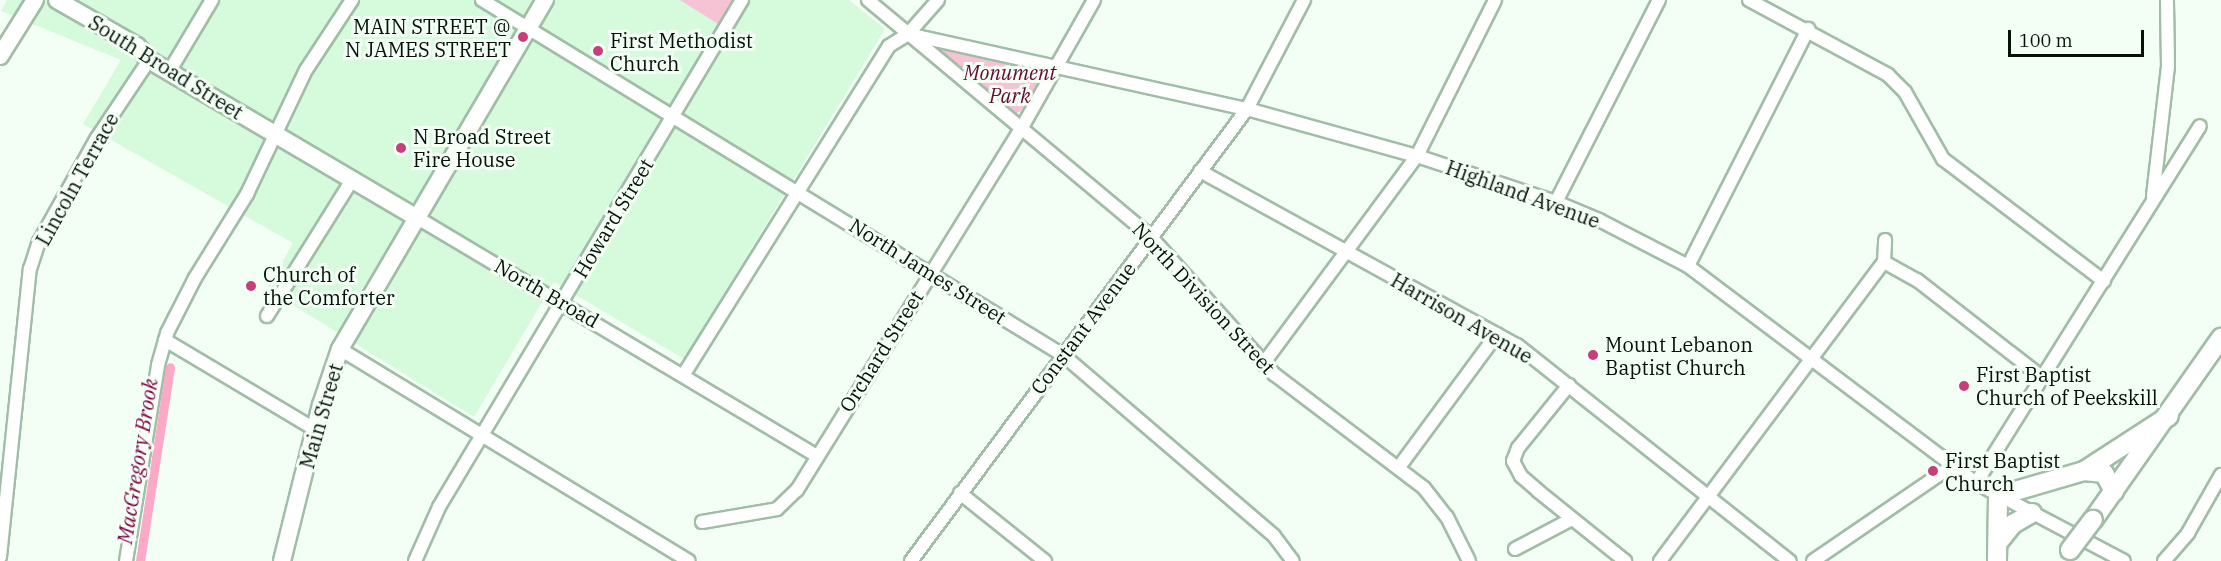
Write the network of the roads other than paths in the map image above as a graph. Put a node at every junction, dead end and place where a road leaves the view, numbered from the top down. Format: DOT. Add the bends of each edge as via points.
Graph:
graph roads {
  1 [pos="35,0"];
  2 [pos="57,0"];
  3 [pos="212,0"];
  4 [pos="352,0"];
  5 [pos="482,0"];
  6 [pos="544,0"];
  7 [pos="742,0"];
  8 [pos="868,0"];
  9 [pos="938,0"];
  10 [pos="1094,0"];
  11 [pos="1304,0"];
  12 [pos="1495,0"];
  13 [pos="1659,0"];
  14 [pos="1749,0"];
  15 [pos="2167,0"];
  16 [pos="528,28"];
  17 [pos="1808,29"];
  18 [pos="908,34"];
  19 [pos="0,56"];
  20 [pos="149,60"];
  21 [pos="1059,67"];
  22 [pos="169,72"];
  23 [pos="1247,109"];
  24 [pos="674,116"];
  25 [pos="2200,126"];
  26 [pos="1021,129"];
  27 [pos="276,134"];
  28 [pos="1417,156"];
  29 [pos="1200,171"];
  30 [pos="352,180"];
  31 [pos="798,190"];
  32 [pos="1556,202"];
  33 [pos="2150,206"];
  34 [pos="416,217"];
  35 [pos="1150,236"];
  36 [pos="1885,240"];
  37 [pos="1346,251"];
  38 [pos="1884,262"];
  39 [pos="1688,266"];
  40 [pos="931,272"];
  41 [pos="2104,281"];
  42 [pos="563,302"];
  43 [pos="267,316"];
  44 [pos="1497,334"];
  45 [pos="2221,338"];
  46 [pos="165,340"];
  47 [pos="340,349"];
  48 [pos="1063,355"];
  49 [pos="1811,359"];
  50 [pos="1263,364"];
  51 [pos="684,374"];
  52 [pos="2043,378"];
  53 [pos="1569,385"];
  54 [pos="2169,416"];
  55 [pos="316,430"];
  56 [pos="483,436"];
  57 [pos="817,456"];
  58 [pos="1952,466"];
  59 [pos="1399,467"];
  60 [pos="2084,471"];
  61 [pos="2221,475"];
  62 [pos="1976,483"];
  63 [pos="2115,491"];
  64 [pos="960,493"];
  65 [pos="1708,496"];
  66 [pos="1998,496"];
  67 [pos="2032,513"];
  68 [pos="1572,519"];
  69 [pos="702,522"];
  70 [pos="2000,540"];
  71 [pos="1515,549"];
  72 [pos="2066,556"];
  73 [pos="0,557"];
  74 [pos="126,561"];
  75 [pos="282,561"];
  76 [pos="415,561"];
  77 [pos="689,561"];
  78 [pos="911,561"];
  79 [pos="1045,561"];
  80 [pos="1293,561"];
  81 [pos="1469,561"];
  82 [pos="1625,561"];
  83 [pos="1660,561"];
  84 [pos="1790,561"];
  85 [pos="1813,561"];
  86 [pos="1997,561"];
  87 [pos="2124,561"];
  88 [pos="2164,561"];
  1 -- 19 [label="main road"];
  2 -- 20 [label="main road, South Broad Street" via="137,46"];
  3 -- 22 [label="street"];
  4 -- 27 [label="street" via="306,70"];
  5 -- 16 [label="street, North James Street"];
  6 -- 16 [label="main road, Main Street"];
  7 -- 24 [label="street, Howard Street"];
  8 -- 18 [label="street, North Division Street"];
  9 -- 18 [label="street"];
  10 -- 21 [label="street, Orchard Street"];
  11 -- 23 [label="street, Constant Avenue"];
  12 -- 28 [label="street"];
  13 -- 32 [label="street"];
  14 -- 17 [label="street"];
  15 -- 33 [label="street" via="2168,66"];
  16 -- 24 [label="street, North James Street"];
  16 -- 34 [label="main road, Main Street"];
  17 -- 39 [label="street"];
  17 -- 41 [label="street" via="1888,75 1905,92 1943,159"];
  18 -- 21 [label="street, Highland Avenue"];
  18 -- 26 [label="street, North Division Street"];
  18 -- 31 [label="street" via="889,46"];
  20 -- 22 [label="main road, South Broad Street"];
  20 -- 73 [label="street, Lincoln Terrace" via="97,138 44,232 30,269"];
  21 -- 23 [label="street, Highland Avenue"];
  21 -- 26 [label="street, Orchard Street"];
  22 -- 27 [label="main road, South Broad Street"];
  23 -- 28 [label="street, Highland Avenue"];
  23 -- 29 [label="street, Constant Avenue"];
  24 -- 31 [label="street, North James Street"];
  24 -- 42 [label="street, Howard Street"];
  25 -- 33 [label="street"];
  26 -- 35 [label="street, North Division Street"];
  26 -- 40 [label="street, Orchard Street"];
  27 -- 30 [label="main road, North Broad"];
  27 -- 46 [label="street"];
  28 -- 32 [label="street, Highland Avenue"];
  28 -- 37 [label="street"];
  29 -- 35 [label="street, Constant Avenue"];
  29 -- 37 [label="street, Harrison Avenue"];
  30 -- 34 [label="main road, North Broad"];
  30 -- 43 [label="street"];
  31 -- 40 [label="street, North James Street"];
  31 -- 51 [label="street"];
  32 -- 39 [label="street, Highland Avenue"];
  33 -- 41 [label="street"];
  34 -- 42 [label="street, North Broad"];
  34 -- 47 [label="main road, Main Street"];
  35 -- 48 [label="street, Constant Avenue"];
  35 -- 50 [label="street, North Division Street"];
  36 -- 38 [label="street"];
  37 -- 44 [label="street, Harrison Avenue"];
  37 -- 50 [label="street"];
  38 -- 49 [label="street"];
  38 -- 52 [label="street" via="1917,280"];
  39 -- 49 [label="street, Highland Avenue"];
  40 -- 48 [label="street, North James Street"];
  40 -- 57 [label="street, Orchard Street"];
  41 -- 52 [label="street"];
  42 -- 51 [label="street, North Broad"];
  42 -- 56 [label="street, Howard Street"];
  44 -- 53 [label="street, Harrison Avenue"];
  44 -- 59 [label="street"];
  45 -- 54 [label="highway"];
  46 -- 55 [label="street"];
  46 -- 74 [label="street"];
  47 -- 55 [label="main road, Main Street"];
  47 -- 56 [label="street"];
  48 -- 64 [label="street, Constant Avenue"];
  48 -- 80 [label="street, North James Street" via="1274,536"];
  49 -- 58 [label="street, Highland Avenue"];
  49 -- 65 [label="street"];
  50 -- 59 [label="street, North Division Street"];
  51 -- 57 [label="street, North Broad"];
  52 -- 62 [label="street"];
  53 -- 65 [label="street, Harrison Avenue"];
  53 -- 68 [label="street" via="1518,448 1513,462 1519,473"];
  54 -- 60 [label="highway"];
  54 -- 63 [label="highway"];
  55 -- 75 [label="main road, Main Street"];
  56 -- 76 [label="street, Howard Street" via="439,507"];
  56 -- 77 [label="street"];
  57 -- 69 [label="street, Orchard Street" via="797,490 777,509"];
  58 -- 62 [label="street, Highland Avenue"];
  58 -- 85 [label="street"];
  59 -- 81 [label="street, North Division Street" via="1424,488 1447,517"];
  60 -- 63 [label="highway" via="2104,472"];
  60 -- 66 [label="highway"];
  61 -- 88 [label="street" via="2188,533"];
  62 -- 66 [label="street, Highland Avenue"];
  63 -- 72 [label="highway, bridge"];
  64 -- 78 [label="street, Constant Avenue"];
  64 -- 79 [label="street"];
  65 -- 83 [label="street"];
  65 -- 84 [label="street, Harrison Avenue"];
  66 -- 67 [label="street, Highland Avenue"];
  66 -- 70 [label="highway"];
  67 -- 70 [label="highway" via="2013,524"];
  67 -- 87 [label="street, Highland Avenue"];
  68 -- 71 [label="street"];
  68 -- 82 [label="street"];
  70 -- 86 [label="highway"];
}
